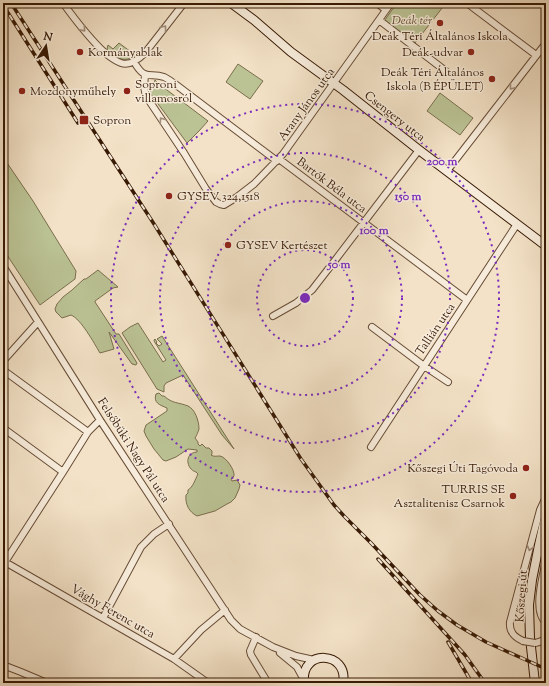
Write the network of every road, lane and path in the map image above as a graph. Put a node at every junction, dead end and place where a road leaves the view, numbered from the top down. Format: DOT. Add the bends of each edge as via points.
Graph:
graph roads {
  1 [pos="63,3"];
  2 [pos="184,3"];
  3 [pos="231,3"];
  4 [pos="377,3"];
  5 [pos="391,3"];
  6 [pos="467,3"];
  7 [pos="386,10"];
  8 [pos="379,20"];
  9 [pos="546,43"];
  10 [pos="536,56"];
  11 [pos="134,62"];
  12 [pos="447,72"];
  13 [pos="145,75"];
  14 [pos="334,84"];
  15 [pos="419,150"];
  16 [pos="278,160"];
  17 [pos="447,171"];
  18 [pos="364,223"];
  19 [pos="517,224"];
  20 [pos="546,246"];
  21 [pos="3,266"];
  22 [pos="467,300"];
  23 [pos="273,316"];
  24 [pos="38,322"];
  25 [pos="372,327"];
  26 [pos="3,361"];
  27 [pos="424,366"];
  28 [pos="3,370"];
  29 [pos="448,382"];
  30 [pos="100,420"];
  31 [pos="3,428"];
  32 [pos="88,432"];
  33 [pos="371,447"];
  34 [pos="63,472"];
  35 [pos="546,497"];
  36 [pos="546,512"];
  37 [pos="169,524"];
  38 [pos="546,560"];
  39 [pos="4,563"];
  40 [pos="225,610"];
  41 [pos="103,618"];
  42 [pos="546,623"];
  43 [pos="256,637"];
  44 [pos="546,639"];
  45 [pos="535,643"];
  46 [pos="546,645"];
  47 [pos="273,647"];
  48 [pos="174,659"];
  49 [pos="314,660"];
  50 [pos="3,665"];
  51 [pos="304,682"];
  52 [pos="47,683"];
  53 [pos="208,683"];
  54 [pos="268,683"];
  55 [pos="343,683"];
  56 [pos="535,683"];
  1 -- 11 [label="street, one-way" via="81,28 112,59 121,63"];
  11 -- 2 [label="street, one-way" via="146,53"];
  3 -- 14 [label="main road, Csengery utca"];
  4 -- 7 [label="street"];
  5 -- 7 [label="street, Arany János utca"];
  6 -- 10 [label="street"];
  7 -- 8 [label="street, Arany János utca"];
  8 -- 12 [label="street"];
  8 -- 14 [label="street, Arany János utca"];
  9 -- 10 [label="street"];
  10 -- 17 [label="street, one-way"];
  11 -- 13 [label="street"];
  13 -- 16 [label="street, Bartók Béla utca" via="164,77 175,84"];
  16 -- 13 [label="street, Arany János utca, one-way" via="237,197 224,205 216,202 146,96"];
  14 -- 15 [label="main road, Csengery utca"];
  14 -- 16 [label="street, Arany János utca"];
  15 -- 17 [label="main road, Csengery utca"];
  15 -- 18 [label="street"];
  16 -- 18 [label="street, Bartók Béla utca"];
  17 -- 19 [label="main road, Csengery utca"];
  18 -- 22 [label="street, Bartók Béla utca"];
  18 -- 23 [label="street" via="312,290"];
  19 -- 20 [label="main road, Csengery utca"];
  19 -- 22 [label="street, Tallián utca"];
  21 -- 24 [label="street, Felsőbüki Nagy Pál utca"];
  22 -- 27 [label="street, Tallián utca"];
  24 -- 26 [label="street"];
  24 -- 30 [label="street, Felsőbüki Nagy Pál utca"];
  25 -- 27 [label="street"];
  27 -- 29 [label="street"];
  27 -- 33 [label="street, Tallián utca"];
  28 -- 32 [label="street"];
  30 -- 32 [label="street"];
  30 -- 37 [label="street, Felsőbüki Nagy Pál utca"];
  31 -- 34 [label="street"];
  32 -- 34 [label="street"];
  34 -- 39 [label="street"];
  35 -- 45 [label="street, one-way, bridge" via="540,510 510,622 513,635 523,641"];
  36 -- 56 [label="main road, Kőszegi út" via="529,605"];
  37 -- 40 [label="street, Felsőbüki Nagy Pál utca"];
  37 -- 41 [label="street" via="140,547"];
  38 -- 42 [label="street" via="539,604"];
  39 -- 41 [label="street, Vághy Ferenc utca"];
  40 -- 43 [label="street, Felsőbüki Nagy Pál utca" via="240,629"];
  40 -- 48 [label="street" via="201,630"];
  41 -- 48 [label="street, Vághy Ferenc utca"];
  43 -- 47 [label="street, Felsőbüki Nagy Pál utca"];
  43 -- 54 [label="street" via="250,651 251,655"];
  44 -- 45 [label="street"];
  45 -- 46 [label="street"];
  47 -- 49 [label="street"];
  47 -- 51 [label="street" via="297,667"];
  48 -- 53 [label="street, Vághy Ferenc utca"];
  49 -- 51 [label="main road" via="306,668"];
  49 -- 55 [label="main road" via="325,658 336,662 343,672"];
  50 -- 52 [label="street"];
}
